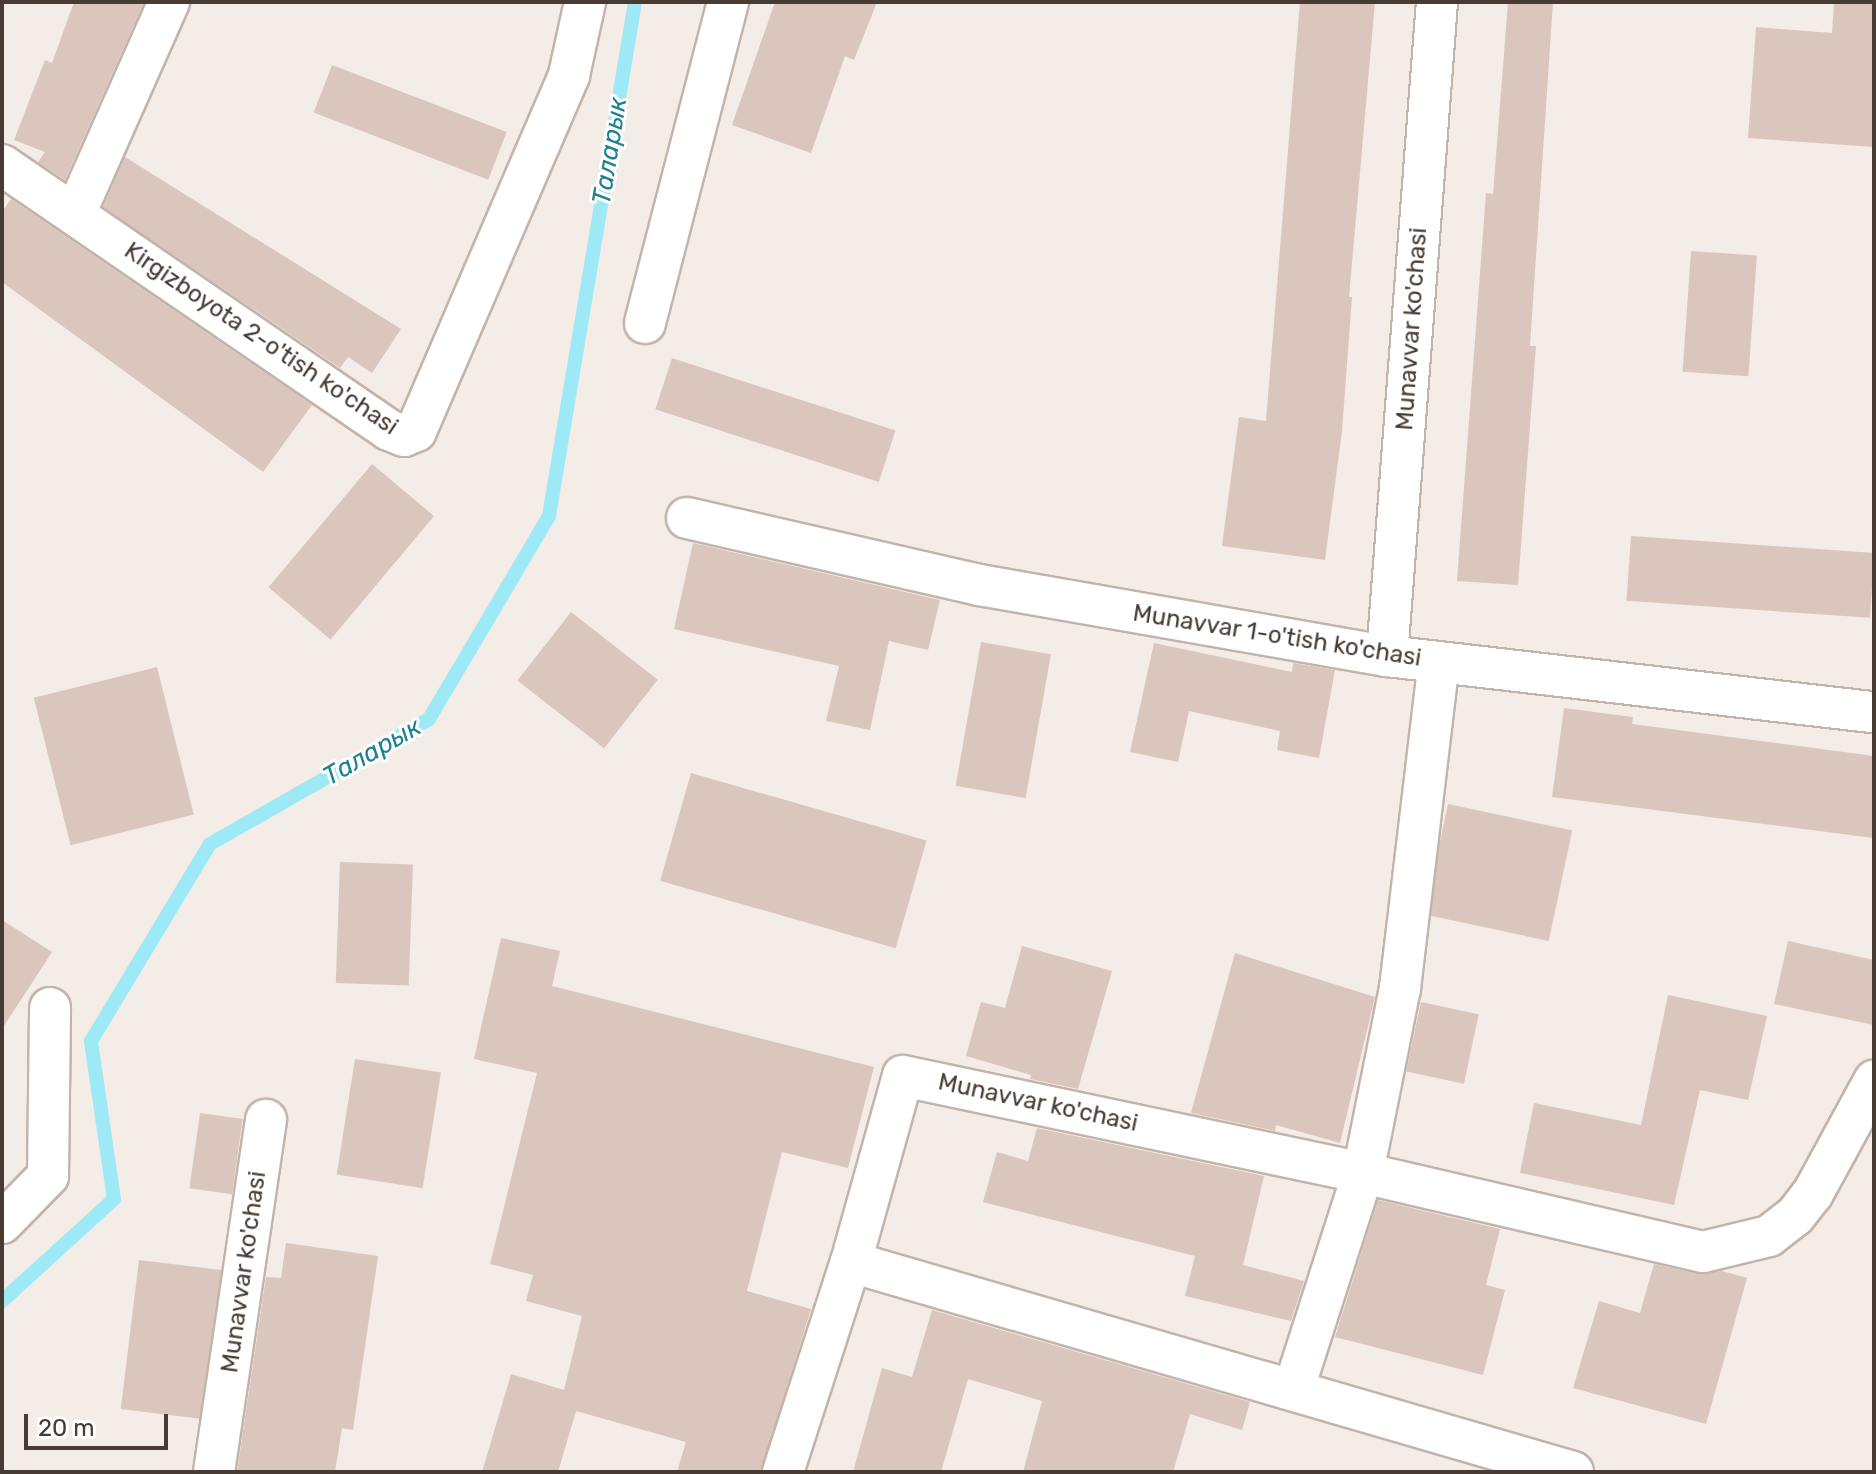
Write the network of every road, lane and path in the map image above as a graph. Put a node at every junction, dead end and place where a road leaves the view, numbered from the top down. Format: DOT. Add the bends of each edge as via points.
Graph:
graph roads {
  1 [pos="169,2"];
  2 [pos="585,2"];
  3 [pos="728,2"];
  4 [pos="1437,2"];
  5 [pos="2,165"];
  6 [pos="75,214"];
  7 [pos="645,323"];
  8 [pos="687,518"];
  9 [pos="1387,656"];
  10 [pos="1439,662"];
  11 [pos="1874,712"];
  12 [pos="50,1008"];
  13 [pos="1874,1081"];
  14 [pos="266,1120"];
  15 [pos="1363,1173"];
  16 [pos="2,1223"];
  17 [pos="851,1262"];
  18 [pos="1294,1388"];
  19 [pos="214,1472"];
  20 [pos="783,1472"];
  21 [pos="1573,1472"];
  1 -- 6 [label="street"];
  2 -- 6 [label="street, Kirgizboyota 2-o'tish ko'chasi" via="569,75 416,431 404,436"];
  3 -- 7 [label="street"];
  4 -- 9 [label="street, Munavvar ko'chasi"];
  5 -- 6 [label="street, Kirgizboyota 2-o'tish ko'chasi"];
  8 -- 9 [label="street, Munavvar 1-o'tish ko'chasi" via="979,585"];
  9 -- 10 [label="street, Munavvar 1-o'tish ko'chasi"];
  10 -- 11 [label="street, Munavvar 1-o'tish ko'chasi"];
  10 -- 15 [label="street" via="1400,988"];
  12 -- 16 [label="street" via="48,1176"];
  13 -- 15 [label="street, Munavvar ko'chasi" via="1795,1216 1769,1236 1732,1247 1703,1252"];
  14 -- 19 [label="street, Munavvar ko'chasi"];
  15 -- 17 [label="street, Munavvar ko'chasi" via="903,1076"];
  15 -- 18 [label="street"];
  17 -- 18 [label="street"];
  17 -- 20 [label="street, Munavvar ko'chasi"];
  18 -- 21 [label="street"];
}
